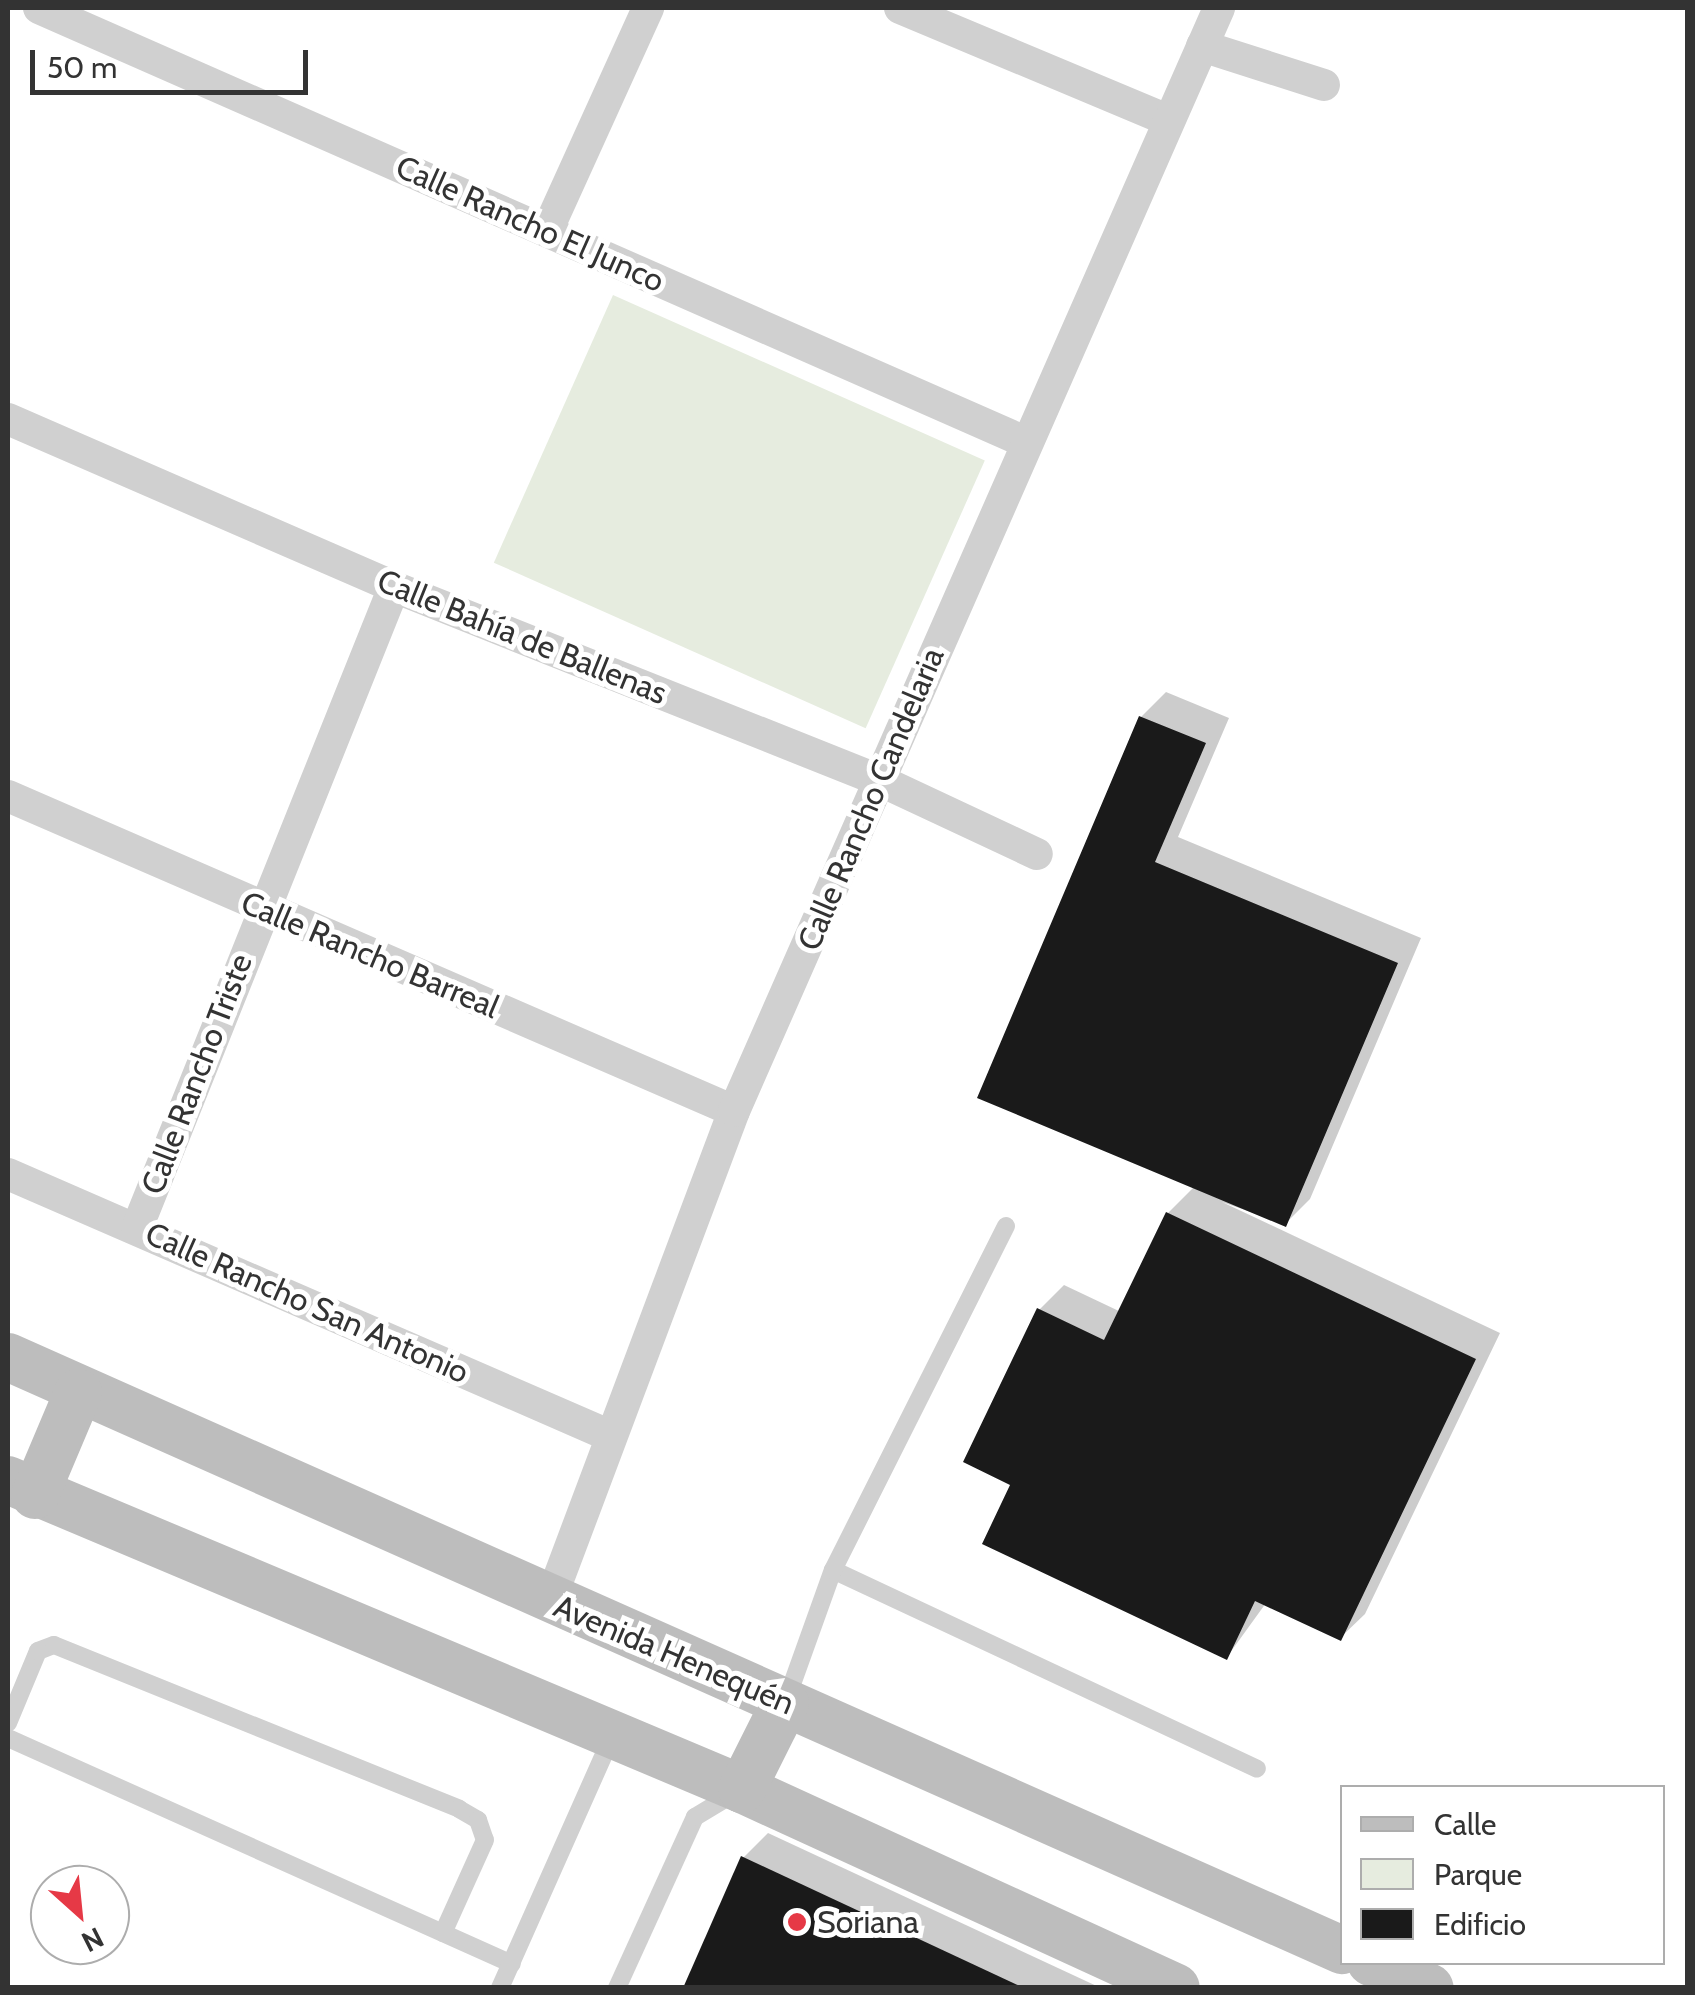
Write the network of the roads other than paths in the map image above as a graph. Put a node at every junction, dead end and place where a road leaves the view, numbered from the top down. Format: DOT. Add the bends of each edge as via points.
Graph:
graph roads {
  1 [pos="39,8"];
  2 [pos="648,8"];
  3 [pos="900,8"];
  4 [pos="1219,8"];
  5 [pos="1202,46"];
  6 [pos="1324,85"];
  7 [pos="1168,120"];
  8 [pos="547,232"];
  9 [pos="8,419"];
  10 [pos="1022,440"];
  11 [pos="394,587"];
  12 [pos="881,780"];
  13 [pos="8,796"];
  14 [pos="1037,854"];
  15 [pos="260,909"];
  16 [pos="734,1111"];
  17 [pos="8,1174"];
  18 [pos="1006,1226"];
  19 [pos="137,1228"];
  20 [pos="8,1357"];
  21 [pos="78,1392"];
  22 [pos="606,1434"];
  23 [pos="21,1488"];
  24 [pos="833,1570"];
  25 [pos="550,1601"];
  26 [pos="785,1703"];
  27 [pos="8,1723"];
  28 [pos="612,1736"];
  29 [pos="8,1738"];
  30 [pos="1257,1769"];
  31 [pos="742,1790"];
  32 [pos="443,1933"];
  33 [pos="1340,1949"];
  34 [pos="512,1964"];
  35 [pos="1378,1965"];
  36 [pos="500,1988"];
  37 [pos="617,1988"];
  38 [pos="1176,1988"];
  39 [pos="1430,1988"];
  1 -- 8 [label="street, Calle Rancho El Junco"];
  2 -- 8 [label="street"];
  3 -- 7 [label="street"];
  4 -- 5 [label="street, Calle Rancho Candelaria"];
  5 -- 6 [label="street"];
  5 -- 7 [label="street, Calle Rancho Candelaria"];
  7 -- 10 [label="street, Calle Rancho Candelaria"];
  8 -- 10 [label="street, Calle Rancho El Junco"];
  9 -- 11 [label="street, Calle Bahía de Ballenas"];
  10 -- 12 [label="street, Calle Rancho Candelaria"];
  11 -- 12 [label="street, Calle Bahía de Ballenas"];
  11 -- 15 [label="street, Calle Rancho Triste"];
  12 -- 14 [label="street, Calle Bahía de Ballenas"];
  12 -- 16 [label="street, Calle Rancho Candelaria"];
  13 -- 15 [label="street, Calle Rancho Barreal"];
  15 -- 16 [label="street, Calle Rancho Barreal"];
  15 -- 19 [label="street, Calle Rancho Triste"];
  16 -- 22 [label="street, Calle Rancho Candelaria"];
  17 -- 19 [label="street, Calle Rancho San Antonio"];
  18 -- 24 [label="lane"];
  19 -- 22 [label="street, Calle Rancho San Antonio"];
  20 -- 21 [label="main road, Avenida Henequén"];
  21 -- 23 [label="main road"];
  21 -- 25 [label="main road, Avenida Henequén"];
  22 -- 25 [label="street, Calle Rancho Candelaria"];
  23 -- 28 [label="main road"];
  24 -- 26 [label="lane"];
  24 -- 30 [label="lane"];
  25 -- 26 [label="main road, Avenida Henequén"];
  26 -- 31 [label="main road"];
  26 -- 33 [label="main road, Avenida Henequén"];
  27 -- 32 [label="lane" via="38,1652 54,1645 459,1809 478,1820 484,1840"];
  28 -- 31 [label="main road"];
  28 -- 34 [label="lane"];
  29 -- 32 [label="lane"];
  31 -- 37 [label="lane" via="695,1817"];
  31 -- 38 [label="main road"];
  32 -- 34 [label="lane"];
  34 -- 36 [label="lane"];
  35 -- 39 [label="main road"];
}
